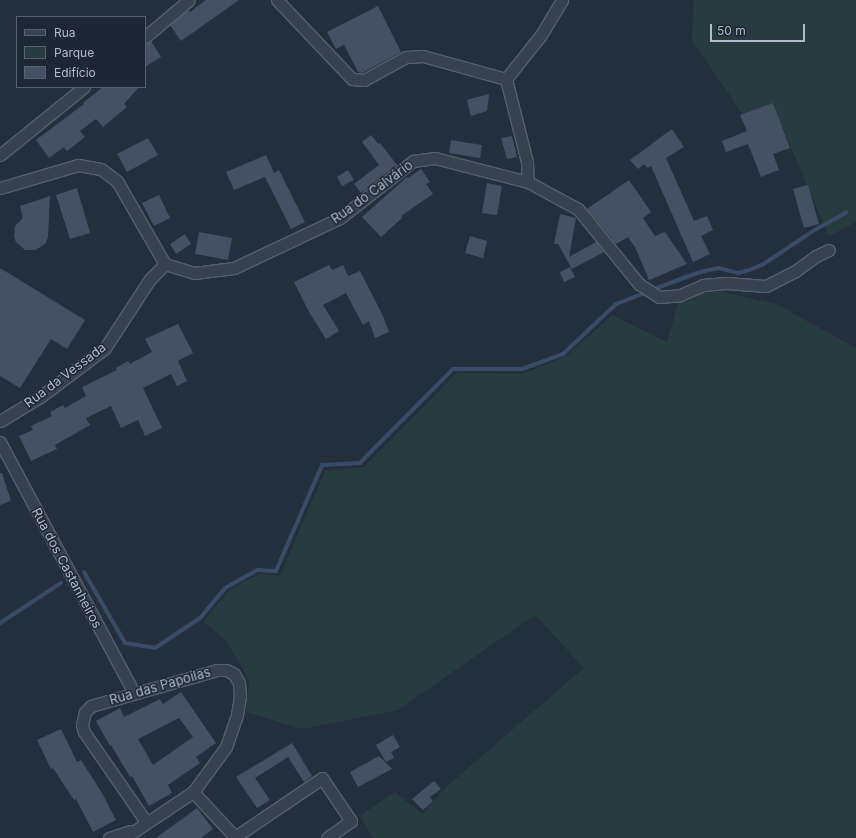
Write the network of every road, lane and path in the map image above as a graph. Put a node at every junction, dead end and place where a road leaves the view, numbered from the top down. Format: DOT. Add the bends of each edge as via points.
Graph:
graph roads {
  1 [pos="189,0"];
  2 [pos="277,0"];
  3 [pos="562,0"];
  4 [pos="146,35"];
  5 [pos="506,79"];
  6 [pos="83,88"];
  7 [pos="0,155"];
  8 [pos="528,182"];
  9 [pos="0,188"];
  10 [pos="829,250"];
  11 [pos="165,264"];
  12 [pos="0,421"];
  13 [pos="0,442"];
  14 [pos="134,693"];
  15 [pos="193,792"];
  16 [pos="146,822"];
  17 [pos="134,830"];
  18 [pos="236,837"];
  19 [pos="108,838"];
  20 [pos="124,838"];
  21 [pos="327,838"];
  1 -- 4 [label="street"];
  2 -- 5 [label="street" via="352,79 364,80 406,57 423,56"];
  3 -- 5 [label="street" via="541,35"];
  5 -- 8 [label="street" via="527,162"];
  6 -- 7 [label="street"];
  8 -- 10 [label="street, Rua do Calvário" via="578,209 639,284 659,297 680,295 702,285 726,283 766,286"];
  8 -- 11 [label="street, Rua do Calvário" via="435,158 413,161 340,218 234,268 194,273"];
  9 -- 11 [label="street" via="78,165 101,169 117,181"];
  11 -- 12 [label="street, Rua da Vessada" via="150,280 105,348 40,397"];
  13 -- 14 [label="street, Rua dos Castanheiros"];
  14 -- 15 [label="street, Rua das Papoilas" via="217,670 226,670 234,674 239,683 240,697 226,747"];
  14 -- 16 [label="street, Rua das Papoilas" via="91,706 85,712 82,725 84,732"];
  15 -- 16 [label="street"];
  15 -- 18 [label="street"];
  16 -- 17 [label="street"];
  17 -- 19 [label="street"];
  17 -- 20 [label="street"];
  18 -- 21 [label="street" via="322,778 351,821"];
}
